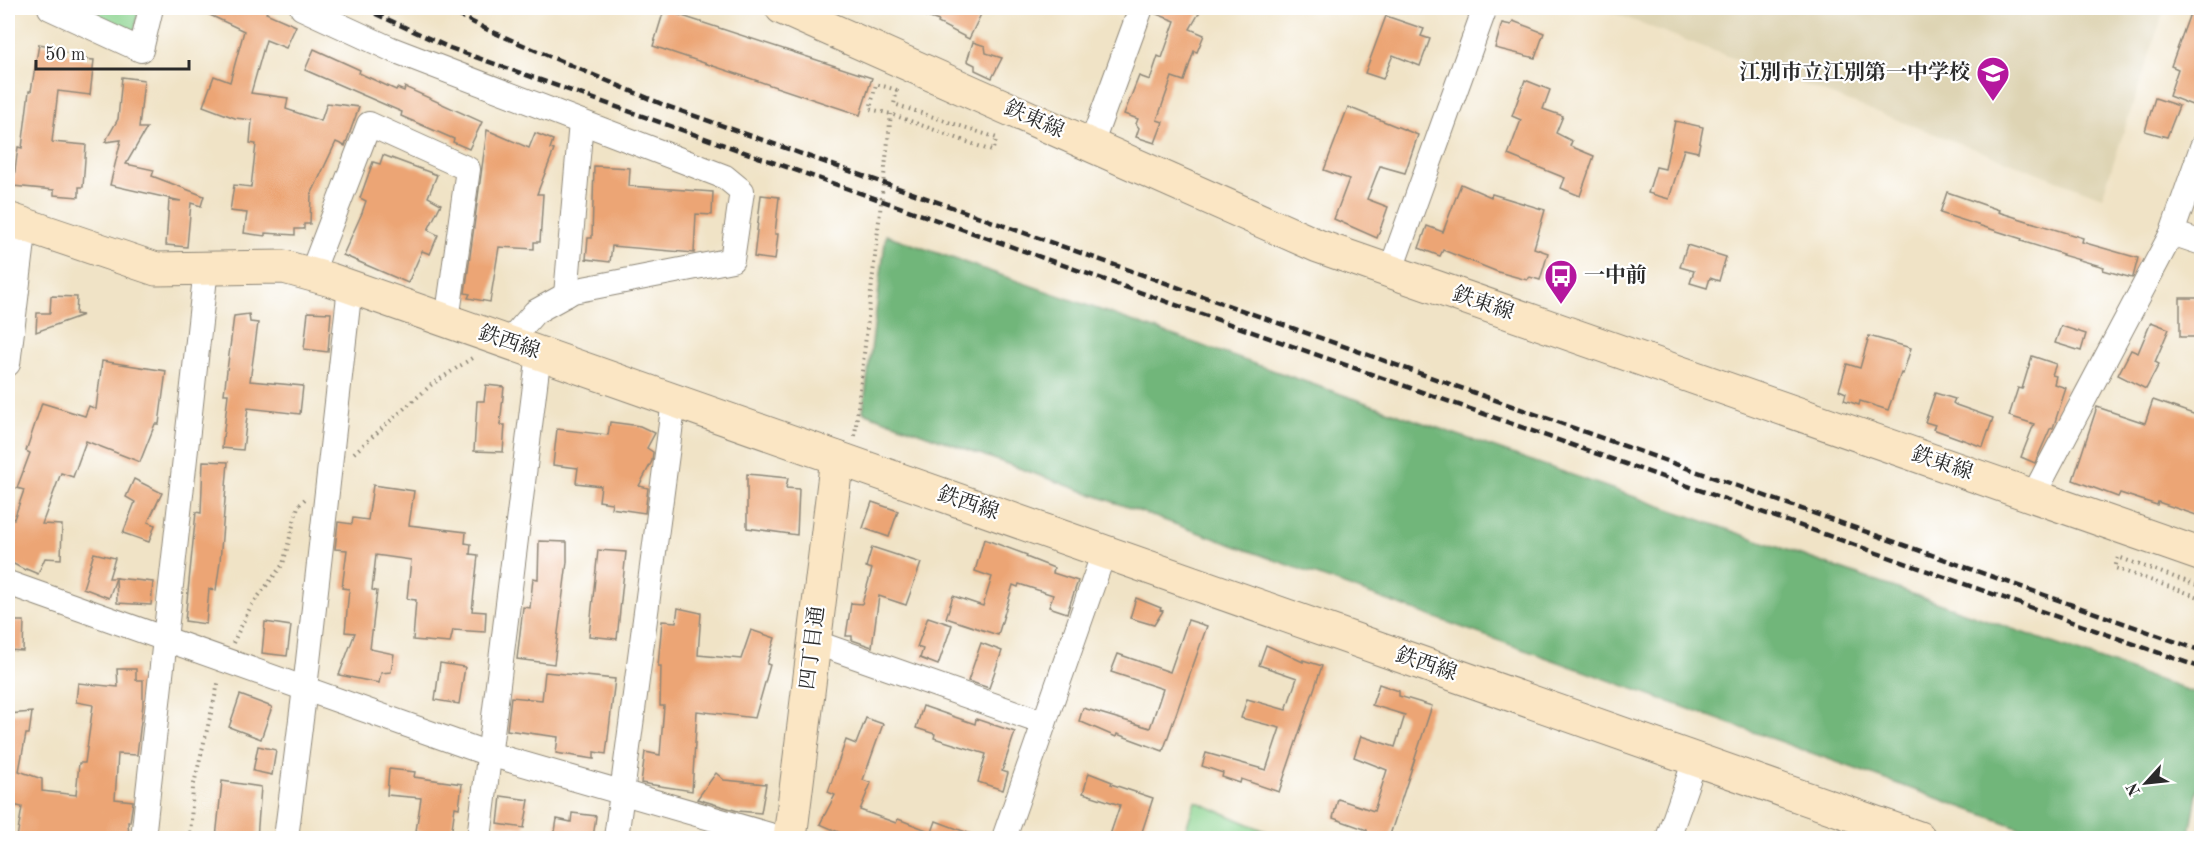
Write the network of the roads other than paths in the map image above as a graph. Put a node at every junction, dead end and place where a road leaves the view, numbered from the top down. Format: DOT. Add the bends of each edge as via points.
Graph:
graph roads {
  1 [pos="50,8"];
  2 [pos="151,8"];
  3 [pos="302,8"];
  4 [pos="782,8"];
  5 [pos="1141,8"];
  6 [pos="1485,8"];
  7 [pos="581,122"];
  8 [pos="1091,146"];
  9 [pos="2202,147"];
  10 [pos="16,222"];
  11 [pos="2172,233"];
  12 [pos="2202,243"];
  13 [pos="207,268"];
  14 [pos="1390,272"];
  15 [pos="311,274"];
  16 [pos="350,287"];
  17 [pos="566,295"];
  18 [pos="447,321"];
  19 [pos="508,343"];
  20 [pos="539,353"];
  21 [pos="8,364"];
  22 [pos="674,401"];
  23 [pos="837,458"];
  24 [pos="2033,496"];
  25 [pos="1104,552"];
  26 [pos="2202,555"];
  27 [pos="8,583"];
  28 [pos="166,639"];
  29 [pos="814,642"];
  30 [pos="305,688"];
  31 [pos="1044,723"];
  32 [pos="489,754"];
  33 [pos="1695,760"];
  34 [pos="622,793"];
  35 [pos="1883,832"];
  36 [pos="142,838"];
  37 [pos="286,838"];
  38 [pos="479,838"];
  39 [pos="616,838"];
  40 [pos="780,838"];
  41 [pos="790,838"];
  42 [pos="1004,838"];
  43 [pos="1668,838"];
  44 [pos="1919,838"];
  1 -- 2 [label="street" via="141,50"];
  3 -- 7 [label="street" via="391,49"];
  4 -- 8 [label="street, 鉄東線"];
  5 -- 8 [label="street"];
  6 -- 14 [label="street"];
  7 -- 17 [label="street"];
  7 -- 17 [label="street" via="725,177 742,191 732,260"];
  8 -- 14 [label="street, 鉄東線" via="1318,246"];
  9 -- 11 [label="street"];
  10 -- 13 [label="street, 鉄西線" via="156,269"];
  10 -- 21 [label="street"];
  11 -- 12 [label="street"];
  11 -- 24 [label="street"];
  13 -- 15 [label="street, 鉄西線" via="284,267"];
  13 -- 28 [label="street"];
  14 -- 24 [label="street, 鉄東線"];
  15 -- 16 [label="street, 鉄西線"];
  15 -- 18 [label="street" via="369,124 468,169"];
  16 -- 18 [label="street, 鉄西線"];
  16 -- 30 [label="street"];
  17 -- 19 [label="street" via="535,312"];
  18 -- 19 [label="street, 鉄西線"];
  19 -- 20 [label="street, 鉄西線"];
  20 -- 22 [label="street, 鉄西線"];
  20 -- 32 [label="street"];
  22 -- 23 [label="street, 鉄西線"];
  22 -- 34 [label="street"];
  23 -- 25 [label="street, 鉄西線"];
  23 -- 29 [label="street, 四丁目通"];
  24 -- 26 [label="street, 鉄東線"];
  25 -- 31 [label="street"];
  25 -- 33 [label="street, 鉄西線"];
  27 -- 28 [label="street"];
  28 -- 30 [label="street"];
  28 -- 36 [label="street"];
  29 -- 31 [label="street"];
  29 -- 41 [label="street, 四丁目通"];
  30 -- 32 [label="street"];
  30 -- 37 [label="street"];
  31 -- 42 [label="street"];
  32 -- 34 [label="street"];
  32 -- 38 [label="street"];
  33 -- 35 [label="street, 鉄西線"];
  33 -- 43 [label="street"];
  34 -- 39 [label="street"];
  34 -- 40 [label="street"];
  35 -- 44 [label="street, 鉄西線"];
}
